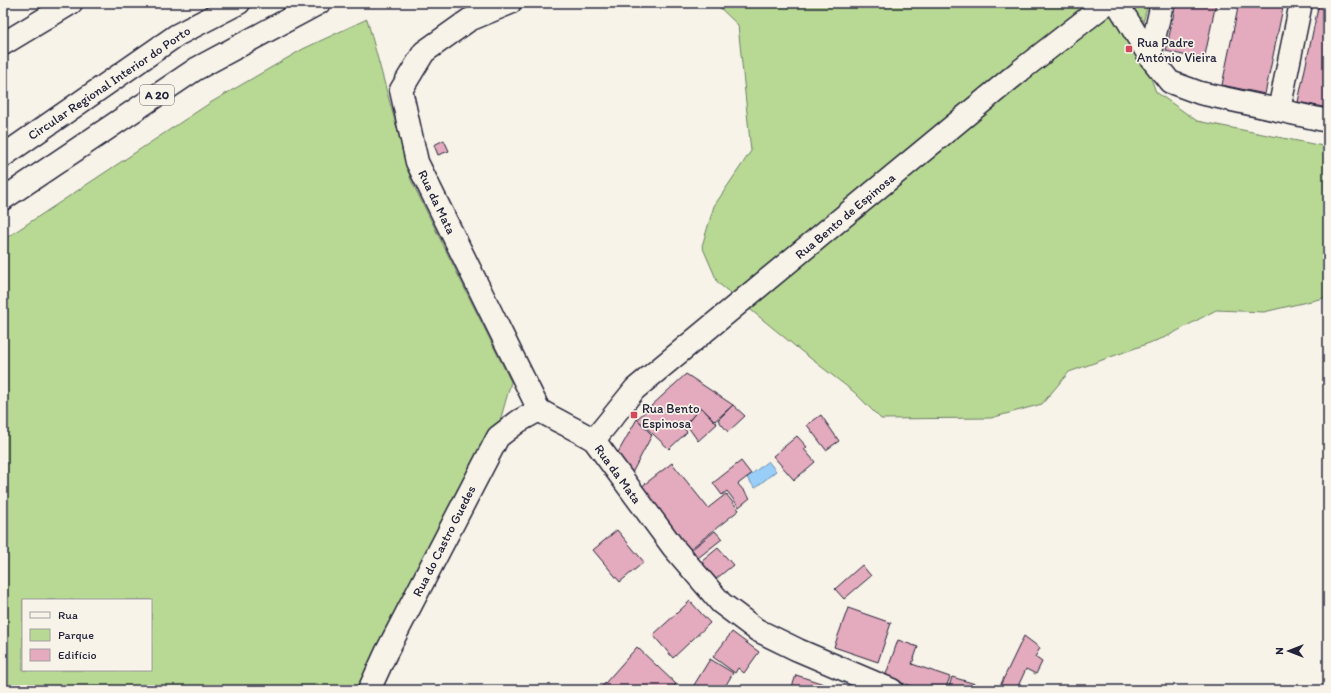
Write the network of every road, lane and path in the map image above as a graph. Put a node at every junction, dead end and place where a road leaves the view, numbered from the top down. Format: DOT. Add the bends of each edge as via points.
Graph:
graph roads {
  1 [pos="72,3"];
  2 [pos="239,3"];
  3 [pos="319,3"];
  4 [pos="510,3"];
  5 [pos="1107,3"];
  6 [pos="1117,3"];
  7 [pos="1162,3"];
  8 [pos="1301,3"];
  9 [pos="3,44"];
  10 [pos="1150,58"];
  11 [pos="1279,110"];
  12 [pos="1328,121"];
  13 [pos="3,156"];
  14 [pos="3,199"];
  15 [pos="539,410"];
  16 [pos="594,440"];
  17 [pos="369,690"];
  18 [pos="892,690"];
  1 -- 9 [label="main road"];
  2 -- 13 [label="main road, Circular Regional Interior do Porto" via="177,35"];
  3 -- 14 [label="main road, A 20" via="196,69"];
  4 -- 15 [label="main road, Rua da Mata" via="469,20 424,52 401,90 417,162"];
  5 -- 16 [label="main road, Rua Bento de Espinosa" via="1021,70 635,389"];
  6 -- 10 [label="main road"];
  7 -- 10 [label="main road"];
  8 -- 11 [label="main road"];
  10 -- 11 [label="main road" via="1170,82 1200,93"];
  11 -- 12 [label="main road"];
  15 -- 16 [label="main road, Rua da Mata"];
  15 -- 17 [label="main road, Rua do Castro Guedes" via="498,437"];
  16 -- 18 [label="main road, Rua da Mata" via="673,547 721,603 757,630"];
}
